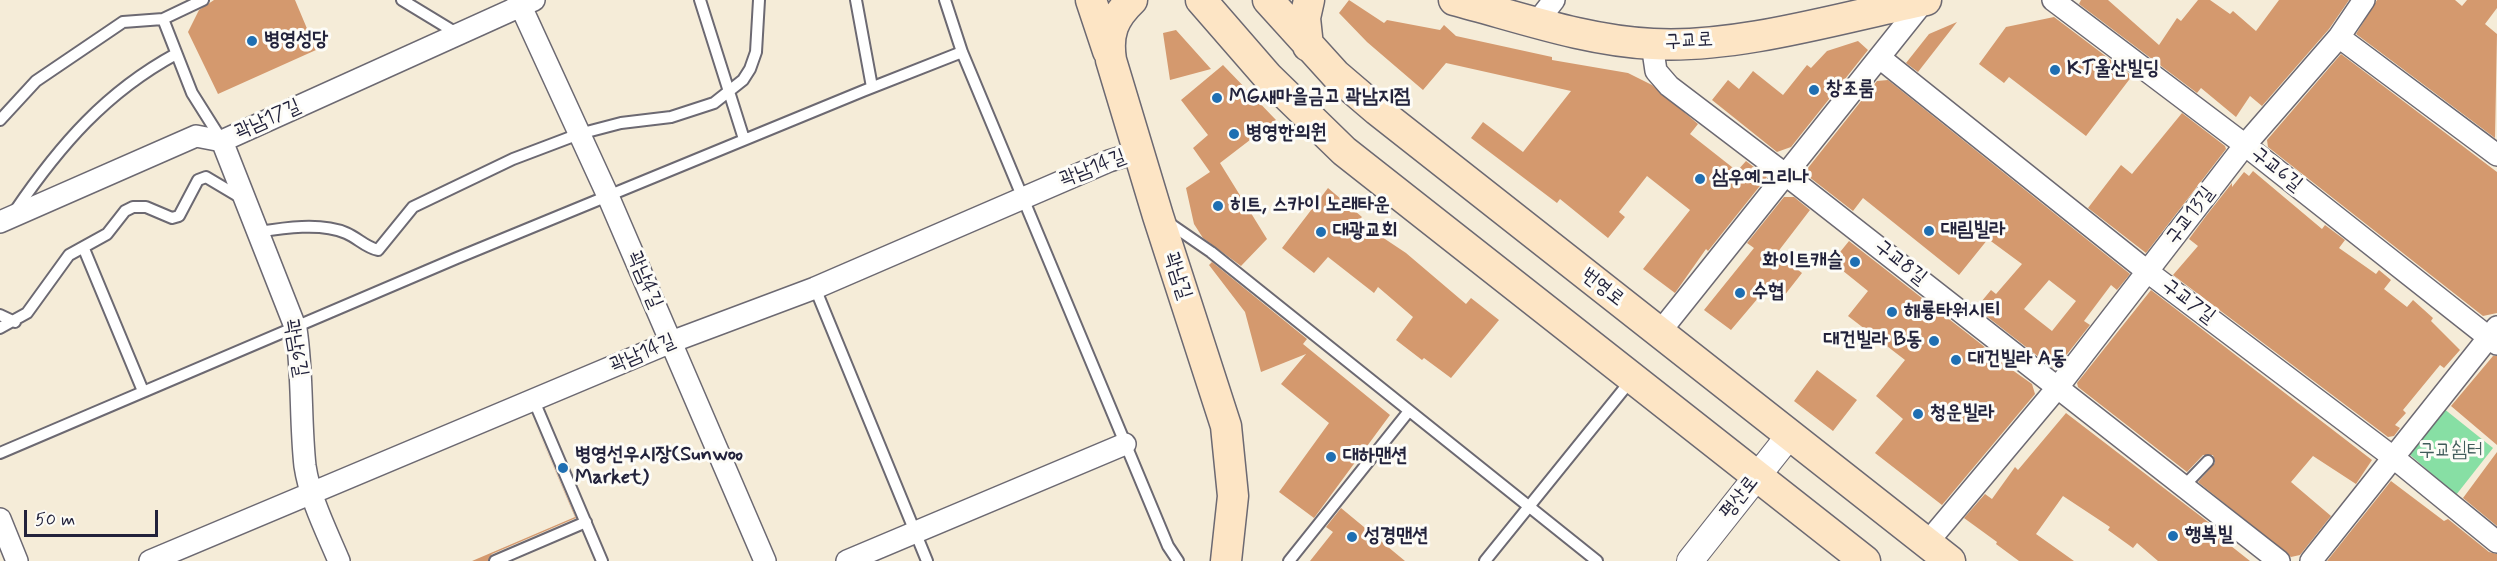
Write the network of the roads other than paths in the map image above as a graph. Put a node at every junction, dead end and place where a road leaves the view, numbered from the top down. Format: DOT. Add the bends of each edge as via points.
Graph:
graph roads {
  1 [pos="203,0"];
  2 [pos="402,0"];
  3 [pos="700,0"];
  4 [pos="759,0"];
  5 [pos="856,0"];
  6 [pos="945,0"];
  7 [pos="1091,0"];
  8 [pos="1132,0"];
  9 [pos="1201,0"];
  10 [pos="1268,0"];
  11 [pos="1309,0"];
  12 [pos="1454,0"];
  13 [pos="1925,0"];
  14 [pos="2053,0"];
  15 [pos="2364,0"];
  16 [pos="524,2"];
  17 [pos="188,3"];
  18 [pos="1546,11"];
  19 [pos="163,19"];
  20 [pos="458,34"];
  21 [pos="2339,37"];
  22 [pos="1652,44"];
  23 [pos="1308,46"];
  24 [pos="962,52"];
  25 [pos="176,54"];
  26 [pos="1880,58"];
  27 [pos="1111,60"];
  28 [pos="872,87"];
  29 [pos="728,92"];
  30 [pos="0,120"];
  31 [pos="579,134"];
  32 [pos="744,139"];
  33 [pos="222,141"];
  34 [pos="2245,145"];
  35 [pos="1138,152"];
  36 [pos="2497,154"];
  37 [pos="1786,174"];
  38 [pos="608,196"];
  39 [pos="1022,197"];
  40 [pos="245,200"];
  41 [pos="1158,216"];
  42 [pos="5,220"];
  43 [pos="258,232"];
  44 [pos="84,249"];
  45 [pos="2148,272"];
  46 [pos="815,288"];
  47 [pos="0,315"];
  48 [pos="15,321"];
  49 [pos="0,328"];
  50 [pos="296,329"];
  51 [pos="1659,333"];
  52 [pos="2494,336"];
  53 [pos="671,342"];
  54 [pos="1633,379"];
  55 [pos="2058,387"];
  56 [pos="143,391"];
  57 [pos="534,401"];
  58 [pos="1409,411"];
  59 [pos="1789,436"];
  60 [pos="1125,444"];
  61 [pos="0,453"];
  62 [pos="2394,458"];
  63 [pos="2208,461"];
  64 [pos="1757,477"];
  65 [pos="2184,486"];
  66 [pos="311,493"];
  67 [pos="1529,507"];
  68 [pos="0,519"];
  69 [pos="586,522"];
  70 [pos="916,532"];
  71 [pos="2497,542"];
  72 [pos="1939,552"];
  73 [pos="17,561"];
  74 [pos="150,561"];
  75 [pos="339,561"];
  76 [pos="495,561"];
  77 [pos="603,561"];
  78 [pos="765,561"];
  79 [pos="847,561"];
  80 [pos="927,561"];
  81 [pos="1178,561"];
  82 [pos="1226,561"];
  83 [pos="1289,561"];
  84 [pos="1485,561"];
  85 [pos="1597,561"];
  86 [pos="1690,561"];
  87 [pos="1865,561"];
  88 [pos="2279,561"];
  89 [pos="2310,561"];
  1 -- 17 [label="lane"];
  2 -- 20 [label="lane"];
  3 -- 29 [label="lane"];
  4 -- 29 [label="lane" via="753,61 743,80"];
  5 -- 28 [label="lane"];
  6 -- 24 [label="lane"];
  7 -- 27 [label="main road"];
  8 -- 27 [label="main road, 곽남길" via="1111,28"];
  9 -- 54 [label="main road" via="1268,77 1344,151"];
  10 -- 23 [label="main road, 번영로"];
  11 -- 23 [label="main road" via="1305,18"];
  12 -- 18 [label="main road, 구교로"];
  13 -- 22 [label="main road, 구교로" via="1757,35 1692,45"];
  13 -- 26 [label="street"];
  14 -- 34 [label="street, 구교6길"];
  15 -- 21 [label="street, 구교13길"];
  16 -- 20 [label="street, 곽남17길"];
  16 -- 31 [label="street, 곽남4길"];
  17 -- 19 [label="lane"];
  18 -- 22 [label="main road, 구교로"];
  19 -- 25 [label="lane"];
  19 -- 30 [label="lane" via="123,22 36,81"];
  20 -- 33 [label="street, 곽남17길"];
  21 -- 34 [label="street, 구교13길"];
  21 -- 36 [label="street"];
  22 -- 37 [label="street, 구교8길" via="1656,71 1669,86"];
  23 -- 51 [label="main road, 번영로" via="1377,110"];
  24 -- 28 [label="lane"];
  24 -- 39 [label="lane"];
  25 -- 33 [label="lane" via="192,93"];
  25 -- 42 [label="lane" via="144,71 111,96 40,174"];
  26 -- 37 [label="street"];
  26 -- 45 [label="street, 구교7길"];
  27 -- 35 [label="main road, 곽남길"];
  28 -- 32 [label="lane"];
  29 -- 31 [label="lane" via="697,111"];
  29 -- 32 [label="lane"];
  31 -- 38 [label="street, 곽남4길"];
  31 -- 43 [label="lane" via="513,159 413,207 378,250 329,228"];
  32 -- 38 [label="lane"];
  33 -- 40 [label="street, 곽남6길"];
  33 -- 42 [label="street, 곽남17길" via="196,136"];
  34 -- 45 [label="street, 구교13길"];
  34 -- 52 [label="street, 구교6길"];
  35 -- 39 [label="street, 곽남14길"];
  35 -- 41 [label="main road, 곽남길"];
  37 -- 51 [label="street"];
  37 -- 55 [label="street, 구교8길"];
  38 -- 50 [label="lane"];
  38 -- 53 [label="street, 곽남4길"];
  39 -- 46 [label="street, 곽남14길"];
  39 -- 60 [label="lane"];
  40 -- 43 [label="street, 곽남6길"];
  40 -- 44 [label="lane" via="206,177 198,180 179,216 172,218 153,209 133,207 107,234"];
  41 -- 58 [label="lane" via="1210,252"];
  41 -- 82 [label="main road, 곽남길" via="1226,426 1233,496"];
  43 -- 50 [label="street, 곽남6길"];
  44 -- 48 [label="lane" via="69,255 27,313"];
  44 -- 56 [label="lane"];
  45 -- 55 [label="street, 구교13길"];
  45 -- 62 [label="street, 구교7길"];
  46 -- 53 [label="street, 곽남14길"];
  46 -- 70 [label="lane"];
  47 -- 48 [label="lane"];
  48 -- 49 [label="lane"];
  50 -- 56 [label="lane"];
  50 -- 66 [label="street, 곽남6길" via="301,359 305,465"];
  51 -- 59 [label="main road, 번영로"];
  52 -- 62 [label="street"];
  53 -- 57 [label="street, 곽남14길"];
  53 -- 78 [label="street, 곽남4길"];
  54 -- 64 [label="main road"];
  54 -- 67 [label="lane"];
  55 -- 65 [label="street, 구교8길"];
  55 -- 72 [label="street, 구교13길"];
  56 -- 61 [label="lane"];
  57 -- 66 [label="street, 곽남14길"];
  57 -- 69 [label="lane"];
  58 -- 67 [label="lane"];
  58 -- 83 [label="lane"];
  59 -- 64 [label="street, 평산로"];
  59 -- 72 [label="main road, 번영로"];
  60 -- 70 [label="street"];
  60 -- 81 [label="lane"];
  62 -- 71 [label="street, 구교7길"];
  62 -- 89 [label="street"];
  63 -- 65 [label="lane"];
  64 -- 86 [label="street, 평산로"];
  64 -- 87 [label="main road"];
  65 -- 88 [label="street, 구교8길"];
  66 -- 74 [label="street, 곽남14길"];
  66 -- 75 [label="street, 곽남6길"];
  67 -- 84 [label="lane"];
  67 -- 85 [label="lane"];
  68 -- 73 [label="street"];
  69 -- 76 [label="lane"];
  69 -- 77 [label="lane"];
  70 -- 79 [label="street"];
  70 -- 80 [label="lane"];
}
